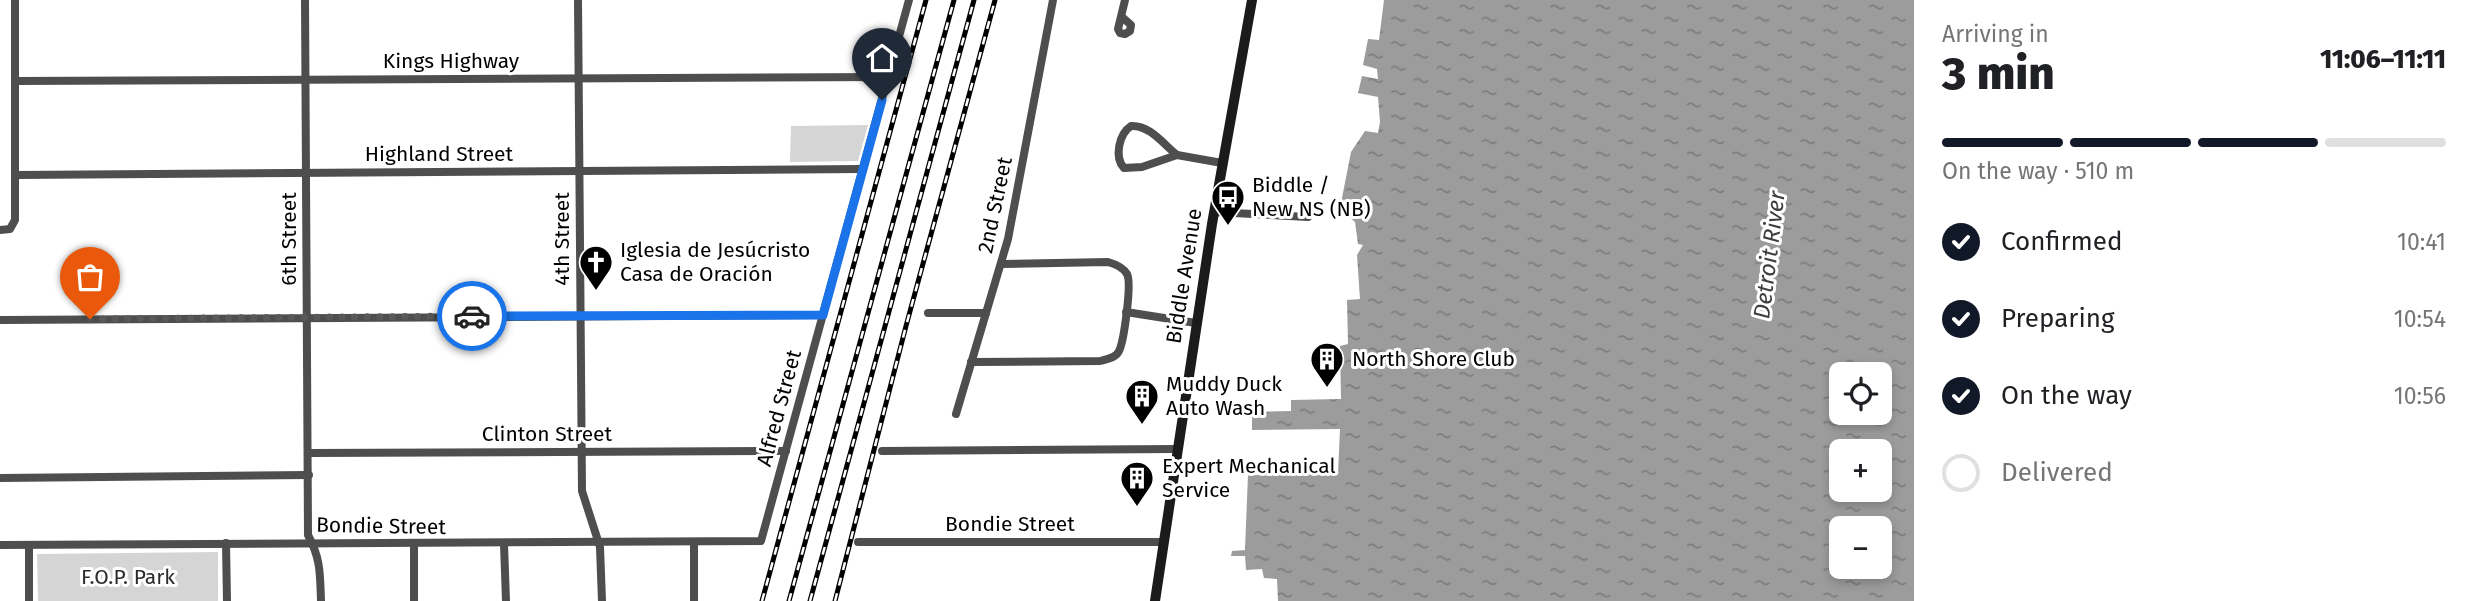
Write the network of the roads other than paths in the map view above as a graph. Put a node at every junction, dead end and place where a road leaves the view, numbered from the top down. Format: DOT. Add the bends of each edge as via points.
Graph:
graph roads {
  1 [pos="15,0"];
  2 [pos="305,0"];
  3 [pos="578,0"];
  4 [pos="909,0"];
  5 [pos="1053,0"];
  6 [pos="1125,0"];
  7 [pos="1252,0"];
  8 [pos="1122,17"];
  9 [pos="888,77"];
  10 [pos="306,79"];
  11 [pos="579,79"];
  12 [pos="15,81"];
  13 [pos="1177,155"];
  14 [pos="1222,163"];
  15 [pos="862,169"];
  16 [pos="579,171"];
  17 [pos="306,172"];
  18 [pos="16,175"];
  19 [pos="1214,212"];
  20 [pos="1307,217"];
  21 [pos="0,230"];
  22 [pos="1000,264"];
  23 [pos="1126,312"];
  24 [pos="928,313"];
  25 [pos="986,313"];
  26 [pos="823,315"];
  27 [pos="308,317"];
  28 [pos="581,317"];
  29 [pos="0,320"];
  30 [pos="1196,323"];
  31 [pos="971,362"];
  32 [pos="956,414"];
  33 [pos="1177,450"];
  34 [pos="786,451"];
  35 [pos="882,451"];
  36 [pos="582,452"];
  37 [pos="309,453"];
  38 [pos="309,475"];
  39 [pos="0,478"];
  40 [pos="761,541"];
  41 [pos="226,542"];
  42 [pos="312,542"];
  43 [pos="598,542"];
  44 [pos="694,542"];
  45 [pos="858,542"];
  46 [pos="1163,542"];
  47 [pos="414,544"];
  48 [pos="504,544"];
  49 [pos="0,545"];
  50 [pos="29,545"];
  51 [pos="29,601"];
  52 [pos="228,601"];
  53 [pos="321,601"];
  54 [pos="414,601"];
  55 [pos="506,601"];
  56 [pos="602,601"];
  57 [pos="694,601"];
  58 [pos="1155,601"];
  1 -- 12 [label="street"];
  2 -- 10 [label="street, 6th Street"];
  3 -- 11 [label="street, 4th Street"];
  4 -- 9 [label="street, Alfred Street"];
  5 -- 22 [label="street, 2nd Street"];
  6 -- 8 [label="street"];
  7 -- 14 [label="main road, Biddle Avenue"];
  9 -- 11 [label="street, Kings Highway"];
  9 -- 15 [label="street, Alfred Street"];
  10 -- 11 [label="street, Kings Highway"];
  10 -- 12 [label="street, Kings Highway"];
  10 -- 17 [label="street, 6th Street"];
  11 -- 16 [label="street, 4th Street"];
  12 -- 18 [label="street"];
  13 -- 13 [label="street" via="1152,132 1137,126 1122,136 1119,158 1124,168"];
  13 -- 14 [label="street"];
  14 -- 19 [label="main road, Biddle Avenue"];
  15 -- 16 [label="street, Highland Street"];
  15 -- 26 [label="street, Alfred Street"];
  16 -- 17 [label="street, Highland Street"];
  16 -- 28 [label="street, 4th Street"];
  17 -- 18 [label="street, Highland Street"];
  17 -- 27 [label="street, 6th Street"];
  18 -- 21 [label="street" via="15,222"];
  19 -- 20 [label="street"];
  19 -- 30 [label="main road, Biddle Avenue"];
  22 -- 23 [label="street" via="1113,263 1128,278"];
  22 -- 25 [label="street, 2nd Street"];
  23 -- 30 [label="street"];
  23 -- 31 [label="street" via="1120,350 1106,360"];
  24 -- 25 [label="street"];
  25 -- 31 [label="street, 2nd Street"];
  26 -- 28 [label="street"];
  26 -- 34 [label="street, Alfred Street"];
  27 -- 28 [label="street"];
  27 -- 29 [label="street"];
  27 -- 37 [label="street, 6th Street"];
  28 -- 36 [label="street, 4th Street"];
  30 -- 33 [label="main road, Biddle Avenue"];
  31 -- 32 [label="street, 2nd Street"];
  33 -- 35 [label="street"];
  33 -- 46 [label="main road, Biddle Avenue"];
  34 -- 36 [label="street, Clinton Street"];
  34 -- 40 [label="street, Alfred Street"];
  36 -- 37 [label="street, Clinton Street"];
  36 -- 43 [label="street, 4th Street" via="582,491"];
  37 -- 38 [label="street, 6th Street"];
  38 -- 39 [label="street"];
  38 -- 42 [label="street, 6th Street" via="308,535"];
  40 -- 44 [label="street, Bondie Street"];
  41 -- 42 [label="street, Bondie Street"];
  41 -- 50 [label="street, Bondie Street"];
  41 -- 52 [label="street"];
  42 -- 47 [label="street, Bondie Street"];
  42 -- 53 [label="street, 6th Street" via="320,563"];
  43 -- 44 [label="street, Bondie Street"];
  43 -- 48 [label="street, Bondie Street"];
  43 -- 56 [label="street, 4th Street"];
  44 -- 57 [label="street"];
  45 -- 46 [label="street, Bondie Street"];
  46 -- 58 [label="main road, Biddle Avenue"];
  47 -- 48 [label="street, Bondie Street"];
  47 -- 54 [label="street"];
  48 -- 55 [label="street"];
  49 -- 50 [label="street, Bondie Street"];
  50 -- 51 [label="street"];
}
